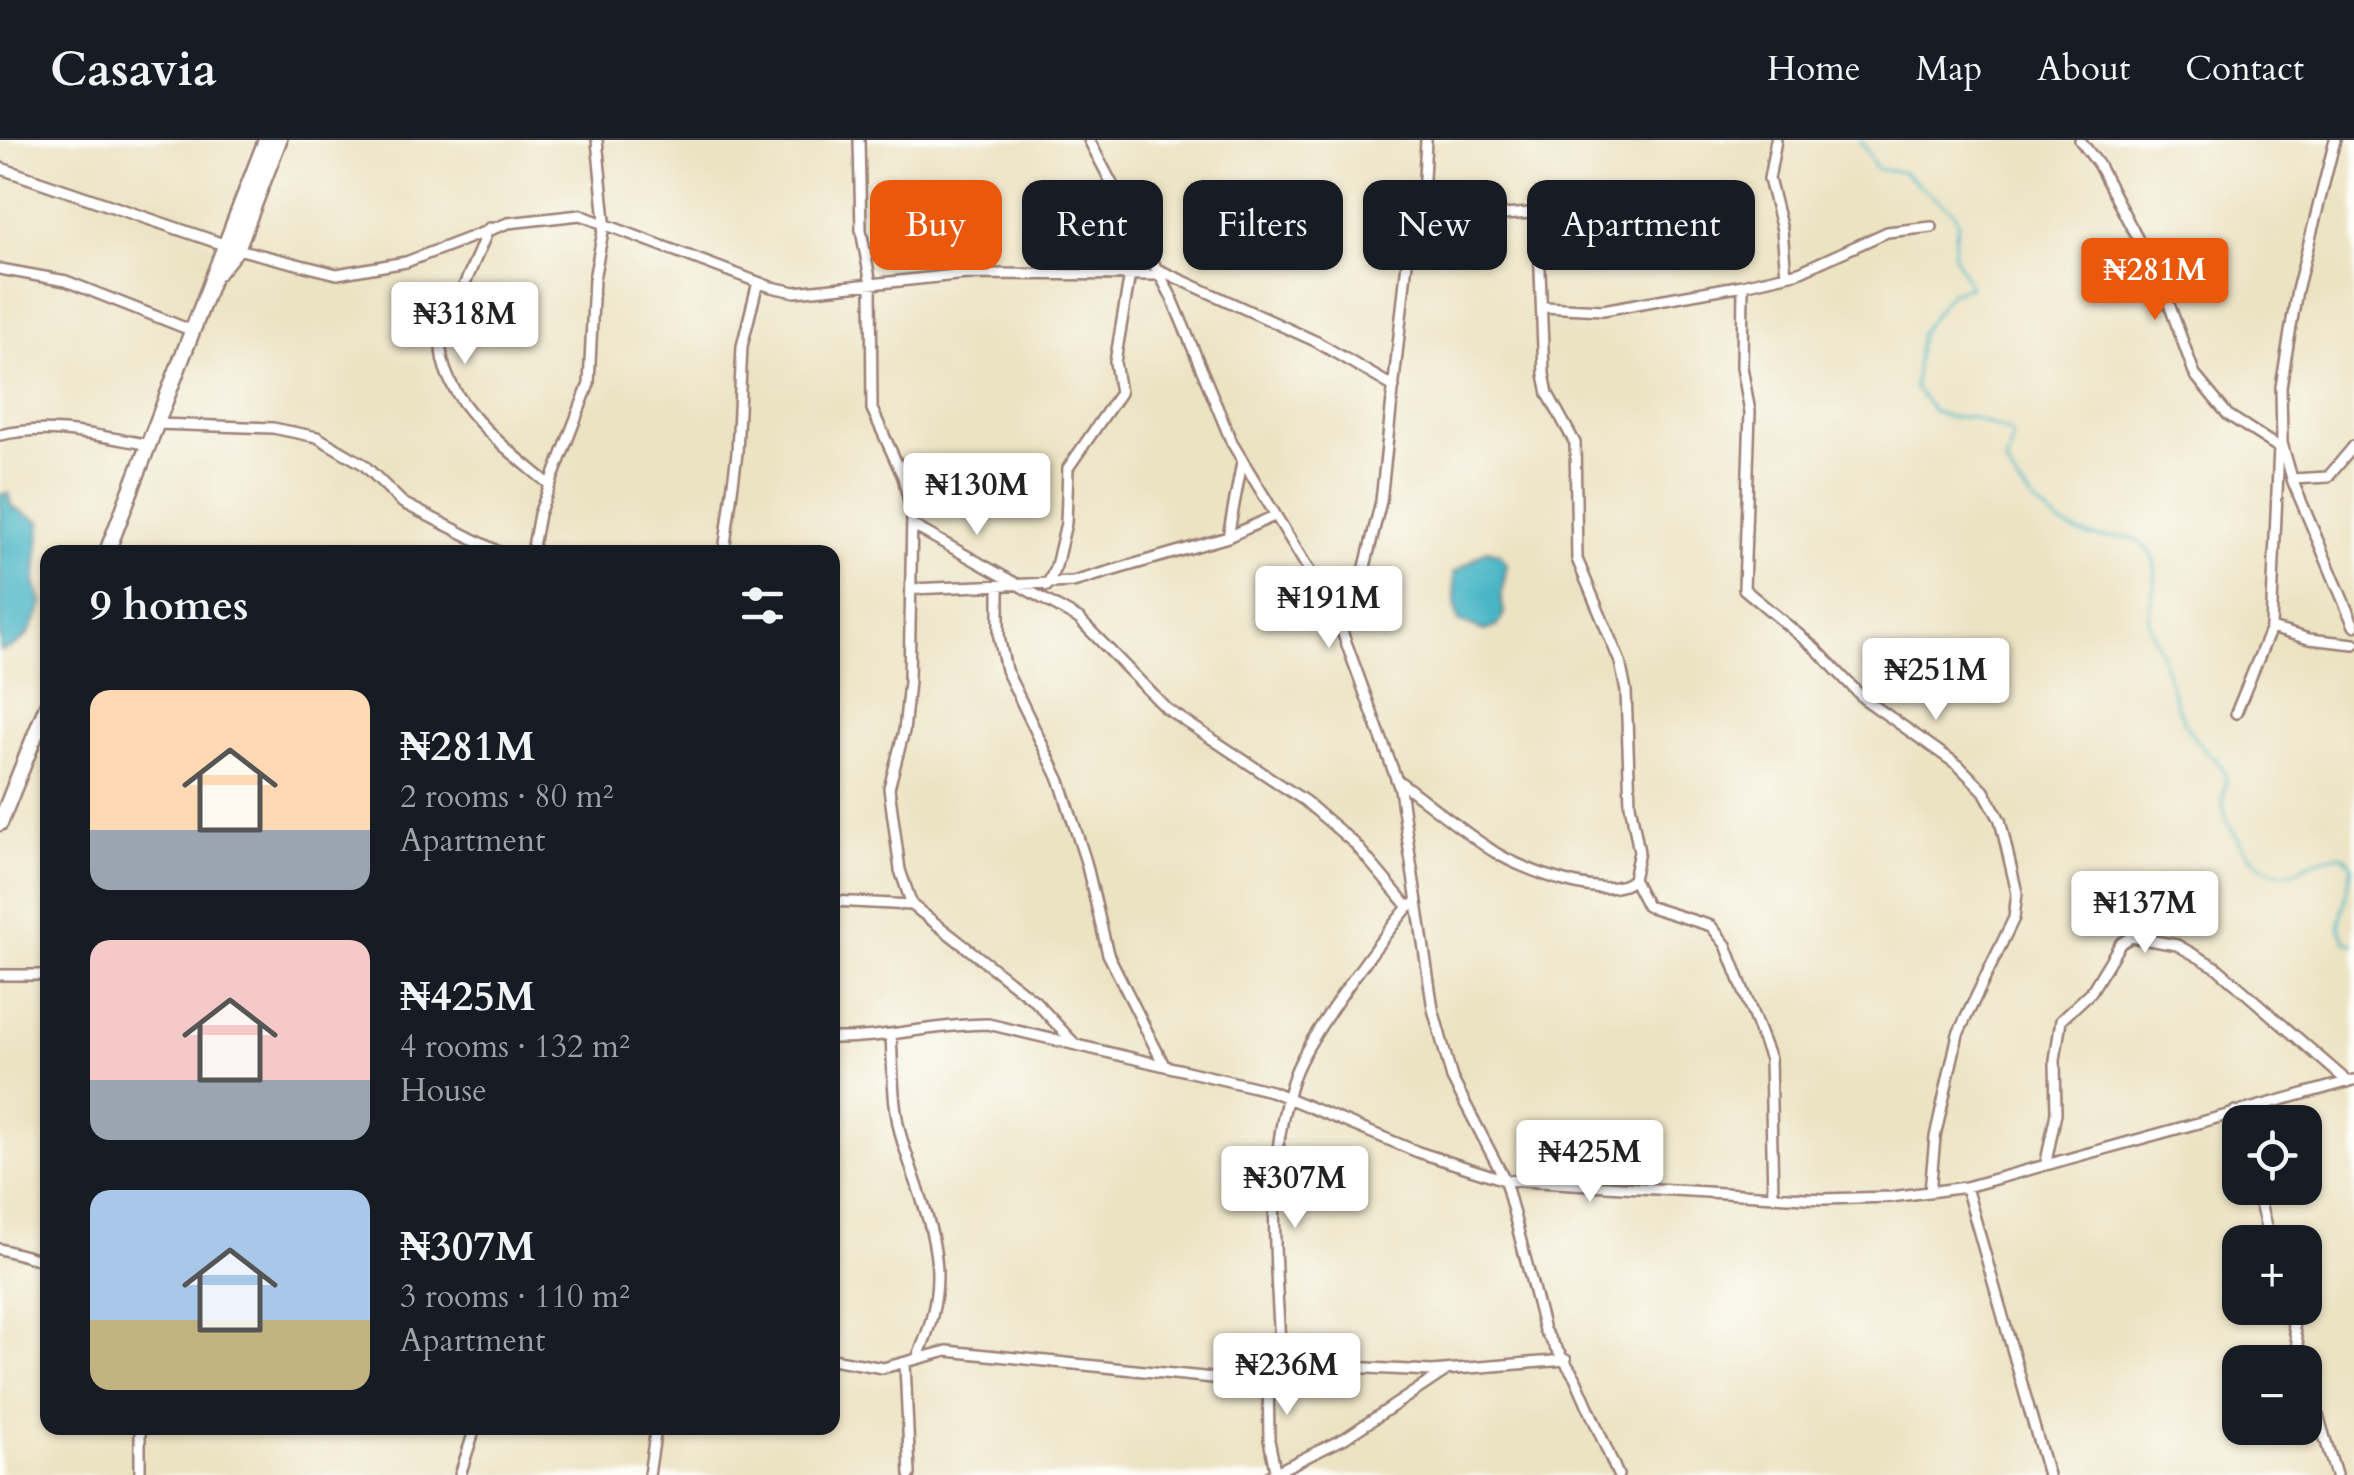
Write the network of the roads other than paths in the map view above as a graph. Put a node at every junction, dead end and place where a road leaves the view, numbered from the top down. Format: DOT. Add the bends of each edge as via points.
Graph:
graph roads {
  1 [pos="266,140"];
  2 [pos="279,140"];
  3 [pos="597,140"];
  4 [pos="859,140"];
  5 [pos="1090,140"];
  6 [pos="1426,140"];
  7 [pos="1776,140"];
  8 [pos="2080,140"];
  9 [pos="2334,140"];
  10 [pos="0,168"];
  11 [pos="1424,180"];
  12 [pos="1507,216"];
  13 [pos="605,221"];
  14 [pos="1932,227"];
  15 [pos="489,228"];
  16 [pos="231,247"];
  17 [pos="0,269"];
  18 [pos="1406,270"];
  19 [pos="1156,272"];
  20 [pos="1130,274"];
  21 [pos="1786,275"];
  22 [pos="758,282"];
  23 [pos="871,284"];
  24 [pos="1743,286"];
  25 [pos="1543,307"];
  26 [pos="193,332"];
  27 [pos="1394,387"];
  28 [pos="157,424"];
  29 [pos="0,435"];
  30 [pos="150,444"];
  31 [pos="2354,446"];
  32 [pos="2281,449"];
  33 [pos="1242,462"];
  34 [pos="2292,479"];
  35 [pos="550,485"];
  36 [pos="1274,516"];
  37 [pos="912,525"];
  38 [pos="1228,537"];
  39 [pos="111,545"];
  40 [pos="485,545"];
  41 [pos="534,545"];
  42 [pos="725,545"];
  43 [pos="1046,586"];
  44 [pos="1020,587"];
  45 [pos="999,588"];
  46 [pos="912,589"];
  47 [pos="1336,615"];
  48 [pos="2354,626"];
  49 [pos="2271,628"];
  50 [pos="2354,644"];
  51 [pos="2236,714"];
  52 [pos="40,723"];
  53 [pos="1396,779"];
  54 [pos="0,823"];
  55 [pos="1634,879"];
  56 [pos="840,901"];
  57 [pos="1412,903"];
  58 [pos="912,905"];
  59 [pos="40,975"];
  60 [pos="0,976"];
  61 [pos="891,1035"];
  62 [pos="840,1038"];
  63 [pos="1073,1042"];
  64 [pos="1164,1065"];
  65 [pos="2351,1081"];
  66 [pos="1288,1096"];
  67 [pos="2262,1105"];
  68 [pos="2222,1116"];
  69 [pos="2046,1162"];
  70 [pos="1505,1180"];
  71 [pos="1966,1187"];
  72 [pos="1930,1192"];
  73 [pos="1773,1196"];
  74 [pos="0,1249"];
  75 [pos="40,1260"];
  76 [pos="917,1358"];
  77 [pos="840,1360"];
  78 [pos="1566,1360"];
  79 [pos="904,1364"];
  80 [pos="1281,1364"];
  81 [pos="1268,1367"];
  82 [pos="1446,1370"];
  83 [pos="2322,1428"];
  84 [pos="140,1435"];
  85 [pos="474,1435"];
  86 [pos="655,1435"];
  87 [pos="1274,1474"];
  88 [pos="140,1475"];
  89 [pos="460,1475"];
  90 [pos="649,1475"];
  91 [pos="910,1475"];
  92 [pos="1618,1475"];
  93 [pos="2048,1475"];
  94 [pos="2336,1475"];
  1 -- 16 [label="main road"];
  2 -- 16 [label="main road"];
  3 -- 13 [label="street"];
  4 -- 23 [label="street" via="861,230"];
  5 -- 19 [label="street"];
  6 -- 11 [label="street"];
  7 -- 21 [label="street" via="1769,178"];
  8 -- 32 [label="street" via="2162,285 2195,375 2228,415"];
  9 -- 32 [label="street" via="2297,290 2282,387"];
  10 -- 16 [label="street"];
  12 -- 25 [label="street" via="1536,214"];
  13 -- 15 [label="street" via="580,214"];
  13 -- 22 [label="street"];
  13 -- 35 [label="street" via="594,279 589,384"];
  14 -- 21 [label="street" via="1887,232"];
  15 -- 16 [label="street" via="406,262 337,274"];
  15 -- 35 [label="street" via="440,354 460,396"];
  16 -- 26 [label="main road"];
  17 -- 26 [label="street" via="66,281"];
  18 -- 27 [label="street"];
  19 -- 20 [label="street"];
  19 -- 27 [label="street" via="1314,341"];
  19 -- 33 [label="street"];
  20 -- 23 [label="street" via="946,275"];
  20 -- 43 [label="street" via="1114,362 1120,393 1068,468 1066,524"];
  21 -- 24 [label="street"];
  22 -- 23 [label="street" via="795,292"];
  22 -- 42 [label="street" via="742,346"];
  23 -- 37 [label="street" via="872,409 909,495"];
  24 -- 25 [label="street" via="1603,310"];
  24 -- 72 [label="street" via="1742,367 1750,412 1744,589 1862,698 1972,778 2000,820 2012,865 2014,918 1958,1034"];
  25 -- 55 [label="street" via="1548,394 1572,431 1579,467 1577,558 1626,691 1630,804 1640,852"];
  26 -- 28 [label="main road"];
  27 -- 47 [label="street" via="1372,542 1357,586"];
  28 -- 30 [label="main road"];
  28 -- 40 [label="street" via="273,428 317,437 363,464 404,503"];
  29 -- 30 [label="street" via="28,428"];
  30 -- 39 [label="main road"];
  31 -- 34 [label="street" via="2328,476"];
  32 -- 34 [label="street"];
  32 -- 49 [label="street"];
  33 -- 36 [label="street"];
  33 -- 38 [label="street"];
  34 -- 48 [label="street"];
  35 -- 41 [label="street"];
  36 -- 38 [label="street"];
  36 -- 47 [label="street"];
  37 -- 44 [label="street"];
  37 -- 46 [label="street"];
  38 -- 43 [label="street"];
  43 -- 44 [label="street"];
  44 -- 45 [label="street"];
  44 -- 57 [label="street" via="1067,610 1167,709 1305,801"];
  45 -- 46 [label="street"];
  45 -- 64 [label="street" via="1006,670 1060,781 1112,964"];
  46 -- 58 [label="street" via="904,730 888,788"];
  47 -- 53 [label="street"];
  49 -- 50 [label="street"];
  49 -- 51 [label="street"];
  52 -- 54 [label="main road"];
  53 -- 55 [label="street" via="1497,854 1529,869 1602,890"];
  53 -- 57 [label="street" via="1410,840"];
  55 -- 73 [label="street" via="1647,906 1711,926 1726,945 1770,1059"];
  56 -- 58 [label="street"];
  57 -- 66 [label="street" via="1296,1070"];
  57 -- 70 [label="street" via="1452,1078"];
  58 -- 63 [label="street" via="1035,1001"];
  59 -- 60 [label="street"];
  61 -- 62 [label="street"];
  61 -- 63 [label="street" via="988,1024"];
  61 -- 76 [label="street" via="902,1141 939,1256 932,1325"];
  63 -- 64 [label="street"];
  64 -- 66 [label="street"];
  65 -- 67 [label="street"];
  65 -- 69 [label="street" via="2216,967 2177,945 2131,936 2057,1032 2056,1113"];
  66 -- 70 [label="street" via="1418,1152"];
  66 -- 80 [label="street" via="1275,1192"];
  68 -- 69 [label="street"];
  69 -- 71 [label="street"];
  70 -- 73 [label="street"];
  70 -- 78 [label="street" via="1544,1330"];
  71 -- 72 [label="street"];
  71 -- 93 [label="street"];
  72 -- 73 [label="street" via="1892,1198"];
  74 -- 75 [label="street"];
  76 -- 79 [label="street"];
  76 -- 81 [label="street" via="947,1351 1016,1354 1194,1377"];
  77 -- 79 [label="street" via="883,1368"];
  78 -- 82 [label="street"];
  78 -- 92 [label="street"];
  79 -- 91 [label="street"];
  80 -- 81 [label="street"];
  80 -- 82 [label="street"];
  81 -- 87 [label="street"];
  82 -- 87 [label="street" via="1345,1438"];
  83 -- 94 [label="street"];
  84 -- 88 [label="street"];
  85 -- 89 [label="street"];
  86 -- 90 [label="street"];
}
